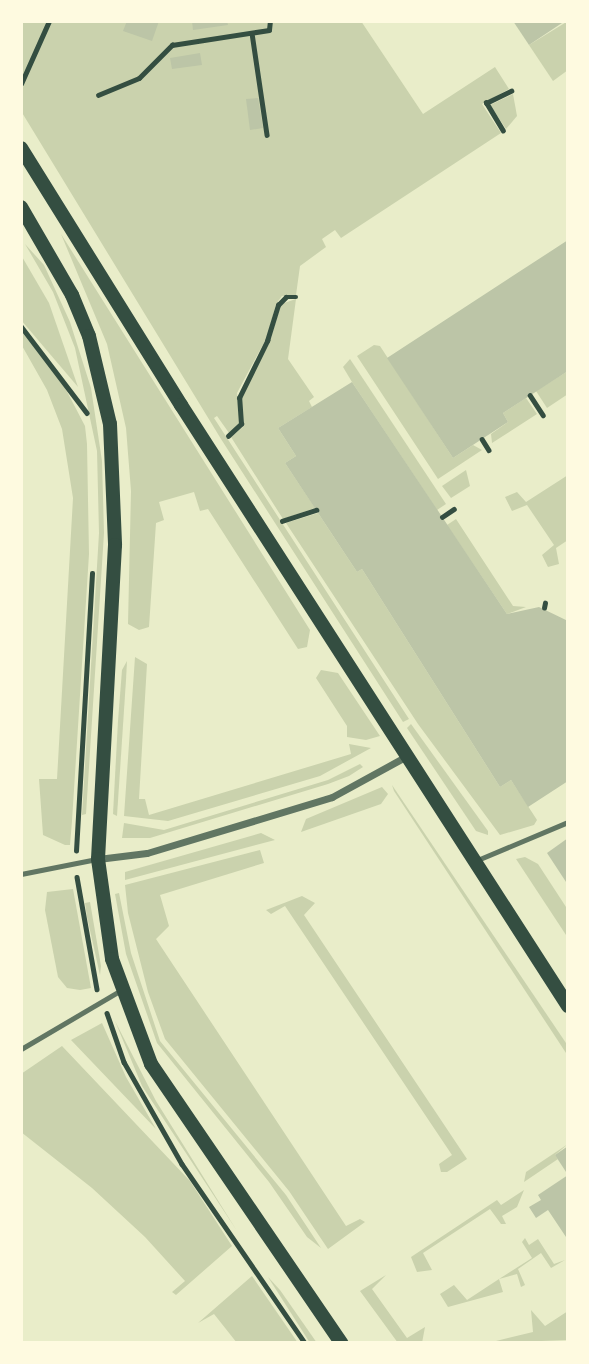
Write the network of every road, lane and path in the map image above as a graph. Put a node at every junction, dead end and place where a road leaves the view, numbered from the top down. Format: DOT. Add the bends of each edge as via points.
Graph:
graph roads {
  1 [pos="49,21"];
  2 [pos="270,21"];
  3 [pos="252,33"];
  4 [pos="21,84"];
  5 [pos="511,91"];
  6 [pos="98,95"];
  7 [pos="503,131"];
  8 [pos="267,135"];
  9 [pos="21,148"];
  10 [pos="21,207"];
  11 [pos="296,297"];
  12 [pos="21,326"];
  13 [pos="84,395"];
  14 [pos="530,395"];
  15 [pos="87,414"];
  16 [pos="543,415"];
  17 [pos="89,423"];
  18 [pos="228,436"];
  19 [pos="482,439"];
  20 [pos="489,450"];
  21 [pos="454,509"];
  22 [pos="316,510"];
  23 [pos="442,517"];
  24 [pos="282,521"];
  25 [pos="93,564"];
  26 [pos="408,755"];
  27 [pos="568,822"];
  28 [pos="75,842"];
  29 [pos="98,859"];
  30 [pos="475,861"];
  31 [pos="21,874"];
  32 [pos="77,881"];
  33 [pos="95,982"];
  34 [pos="121,990"];
  35 [pos="568,1006"];
  36 [pos="108,1018"];
  37 [pos="21,1049"];
  38 [pos="305,1343"];
  39 [pos="341,1343"];
  1 -- 4 [label="path"];
  2 -- 3 [label="path" via="269,30"];
  3 -- 6 [label="path" via="172,45 139,78"];
  3 -- 8 [label="path"];
  5 -- 7 [label="path" via="486,103"];
  9 -- 26 [label="main road"];
  10 -- 29 [label="main road" via="77,305 110,424 115,545"];
  11 -- 18 [label="path" via="286,297 278,305 239,398 241,424"];
  12 -- 15 [label="path" via="55,365"];
  13 -- 15 [label="path"];
  14 -- 16 [label="path"];
  15 -- 17 [label="path"];
  19 -- 20 [label="path"];
  21 -- 23 [label="path"];
  22 -- 24 [label="path"];
  25 -- 28 [label="path"];
  26 -- 29 [label="street" via="332,797 147,853"];
  26 -- 30 [label="main road"];
  27 -- 30 [label="lane"];
  29 -- 31 [label="lane"];
  29 -- 34 [label="main road" via="104,923"];
  30 -- 35 [label="main road"];
  32 -- 33 [label="path"];
  34 -- 37 [label="lane"];
  34 -- 39 [label="main road" via="151,1064"];
  36 -- 38 [label="path" via="124,1062 182,1164"];
}
